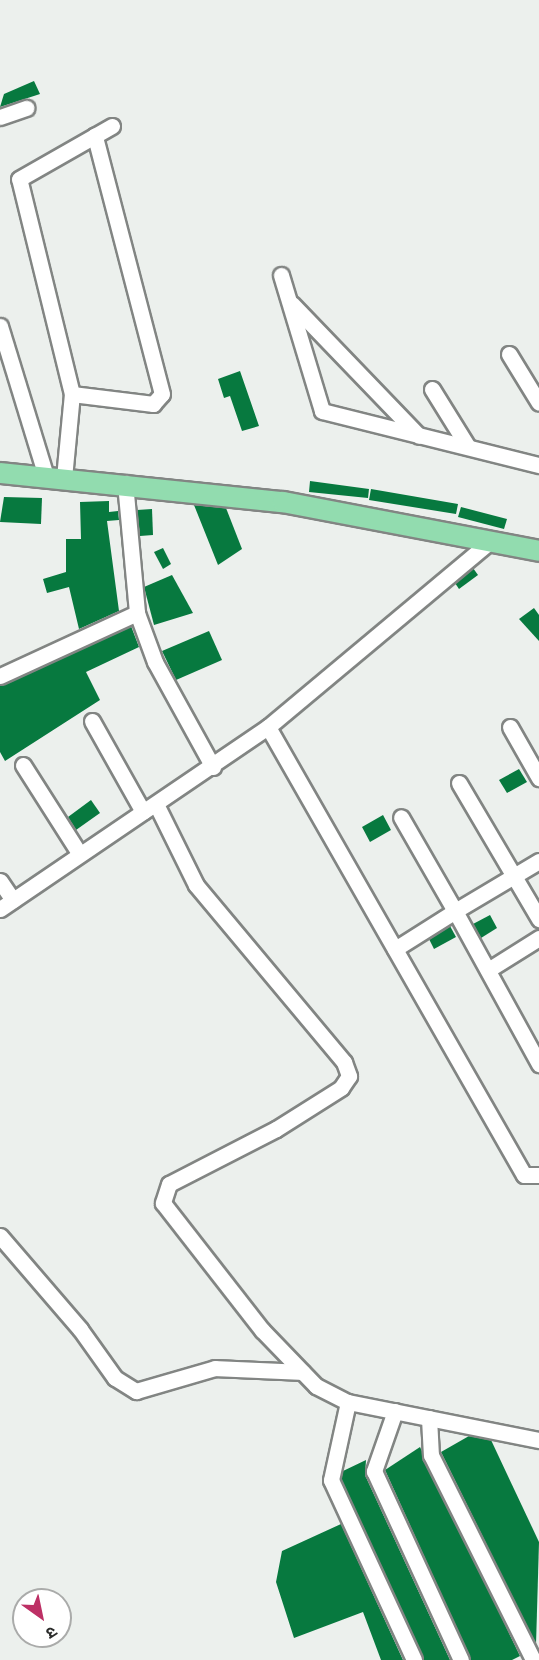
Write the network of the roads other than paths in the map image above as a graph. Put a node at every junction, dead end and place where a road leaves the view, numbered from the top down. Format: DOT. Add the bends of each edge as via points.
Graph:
graph roads {
  1 [pos="26,108"];
  2 [pos="0,117"];
  3 [pos="112,126"];
  4 [pos="96,135"];
  5 [pos="281,275"];
  6 [pos="290,302"];
  7 [pos="0,326"];
  8 [pos="510,354"];
  9 [pos="432,389"];
  10 [pos="72,394"];
  11 [pos="539,403"];
  12 [pos="419,436"];
  13 [pos="468,447"];
  14 [pos="539,465"];
  15 [pos="0,473"];
  16 [pos="55,477"];
  17 [pos="125,483"];
  18 [pos="489,542"];
  19 [pos="539,551"];
  20 [pos="137,613"];
  21 [pos="0,676"];
  22 [pos="92,721"];
  23 [pos="268,727"];
  24 [pos="510,728"];
  25 [pos="23,765"];
  26 [pos="213,767"];
  27 [pos="539,778"];
  28 [pos="459,783"];
  29 [pos="150,808"];
  30 [pos="401,817"];
  31 [pos="79,853"];
  32 [pos="539,861"];
  33 [pos="514,875"];
  34 [pos="0,881"];
  35 [pos="6,905"];
  36 [pos="455,911"];
  37 [pos="539,919"];
  38 [pos="539,938"];
  39 [pos="395,949"];
  40 [pos="488,970"];
  41 [pos="539,1064"];
  42 [pos="539,1175"];
  43 [pos="0,1236"];
  44 [pos="302,1372"];
  45 [pos="348,1402"];
  46 [pos="395,1412"];
  47 [pos="429,1418"];
  48 [pos="539,1440"];
  49 [pos="533,1658"];
  50 [pos="414,1660"];
  51 [pos="461,1660"];
  1 -- 2 [label="street"];
  3 -- 4 [label="street"];
  4 -- 10 [label="street" via="19,179"];
  4 -- 10 [label="street" via="162,394 153,404"];
  5 -- 6 [label="street"];
  6 -- 12 [label="street"];
  6 -- 12 [label="street" via="322,411"];
  7 -- 16 [label="street"];
  8 -- 11 [label="street"];
  9 -- 13 [label="street"];
  10 -- 16 [label="street"];
  12 -- 13 [label="street"];
  13 -- 14 [label="street"];
  15 -- 16 [label="main road"];
  16 -- 17 [label="main road"];
  17 -- 18 [label="main road" via="283,502"];
  17 -- 20 [label="street"];
  18 -- 19 [label="main road"];
  18 -- 23 [label="street"];
  20 -- 21 [label="street"];
  20 -- 26 [label="street" via="155,662"];
  22 -- 29 [label="street"];
  23 -- 26 [label="street"];
  23 -- 39 [label="street"];
  24 -- 27 [label="street"];
  25 -- 31 [label="street"];
  26 -- 29 [label="street"];
  28 -- 33 [label="street"];
  29 -- 31 [label="street"];
  29 -- 44 [label="street" via="196,885 344,1062 349,1076 341,1088 276,1129 164,1188 163,1203 183,1233 262,1330"];
  30 -- 36 [label="street"];
  31 -- 35 [label="street"];
  32 -- 33 [label="street"];
  33 -- 36 [label="street"];
  33 -- 37 [label="street"];
  34 -- 35 [label="street"];
  36 -- 39 [label="street"];
  36 -- 40 [label="street"];
  38 -- 40 [label="street"];
  39 -- 42 [label="street" via="524,1175"];
  40 -- 41 [label="street"];
  43 -- 44 [label="street" via="80,1329 115,1378 136,1391 215,1368"];
  44 -- 45 [label="street"];
  45 -- 46 [label="street"];
  45 -- 50 [label="street" via="331,1480"];
  46 -- 47 [label="street"];
  46 -- 51 [label="street" via="374,1471"];
  47 -- 48 [label="street"];
  47 -- 49 [label="street" via="431,1455"];
}
